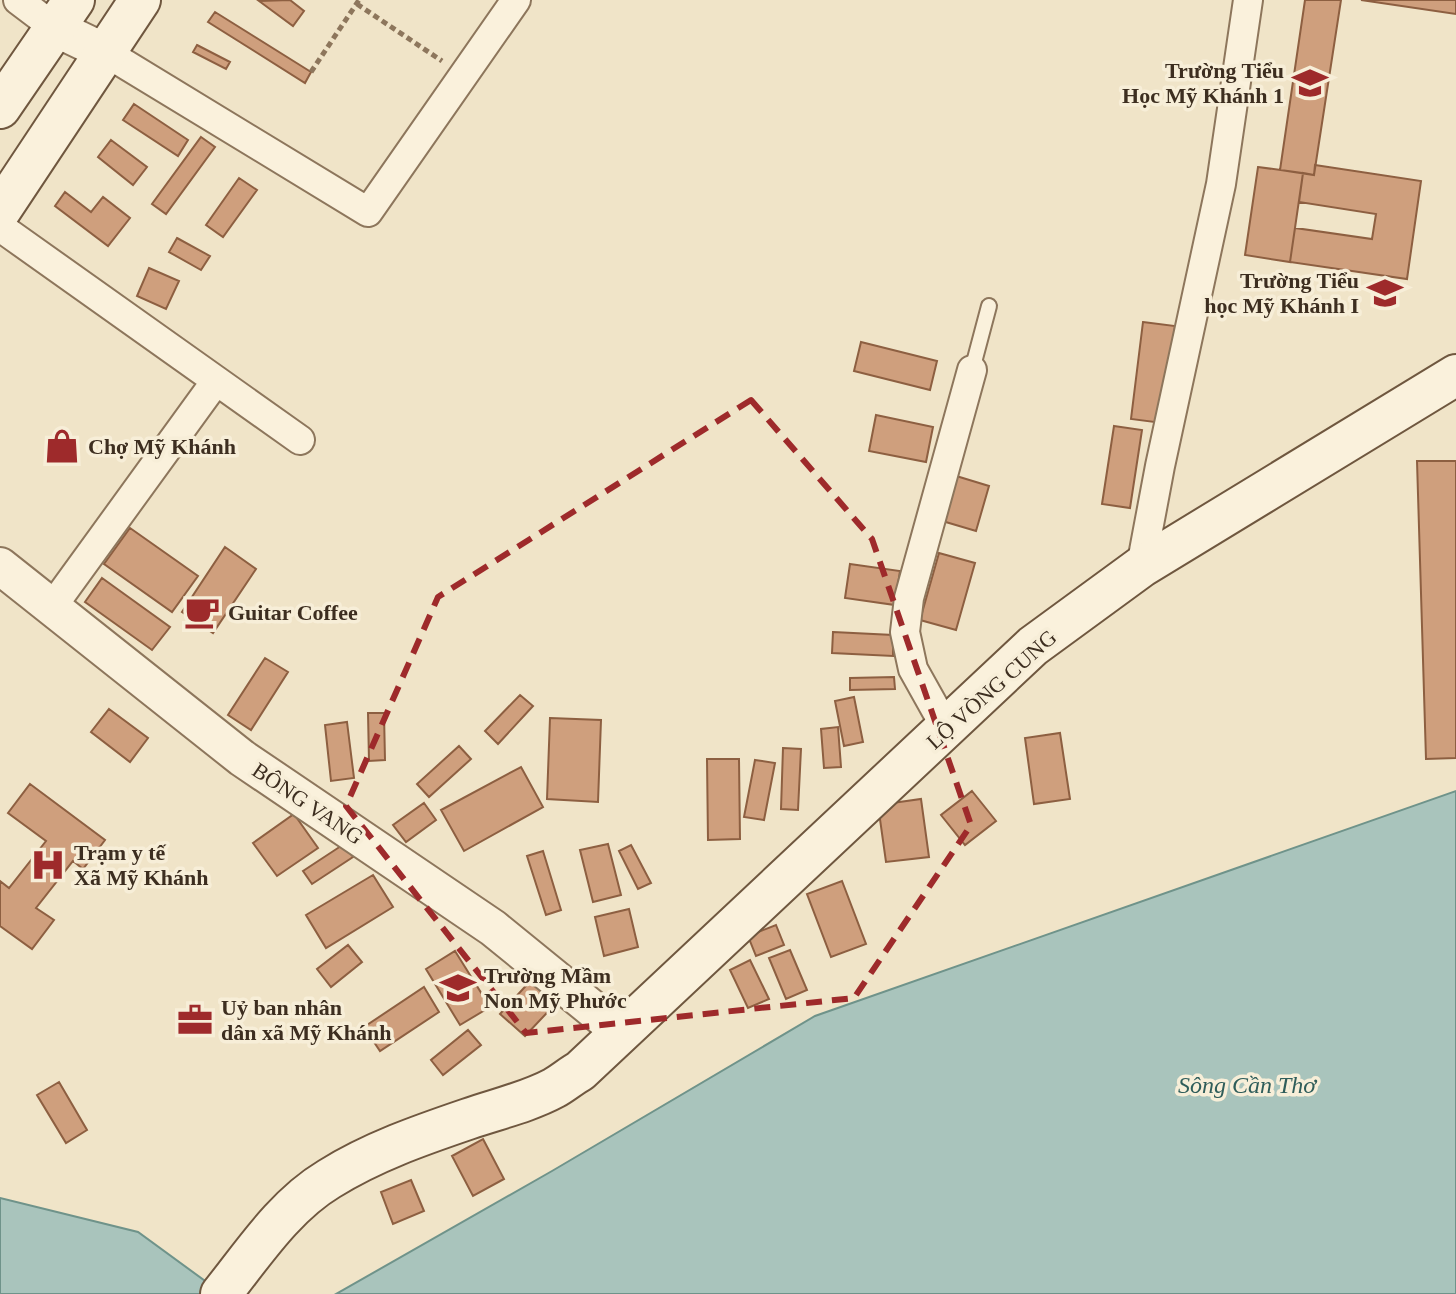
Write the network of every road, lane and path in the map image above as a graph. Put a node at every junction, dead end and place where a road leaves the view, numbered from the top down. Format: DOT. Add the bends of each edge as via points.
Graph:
graph roads {
  1 [pos="18,0"];
  2 [pos="140,0"];
  3 [pos="516,0"];
  4 [pos="1248,0"];
  5 [pos="358,2"];
  6 [pos="64,14"];
  7 [pos="105,52"];
  8 [pos="311,72"];
  9 [pos="463,75"];
  10 [pos="0,108"];
  11 [pos="0,211"];
  12 [pos="0,227"];
  13 [pos="989,306"];
  14 [pos="972,370"];
  15 [pos="1456,375"];
  16 [pos="216,381"];
  17 [pos="300,440"];
  18 [pos="0,566"];
  19 [pos="1141,567"];
  20 [pos="52,607"];
  21 [pos="946,728"];
  22 [pos="622,1033"];
  23 [pos="221,1294"];
  1 -- 6 [label="street"];
  2 -- 7 [label="main road"];
  3 -- 9 [label="street"];
  4 -- 19 [label="street" via="1221,184"];
  5 -- 8 [label="path"];
  5 -- 9 [label="path"];
  6 -- 7 [label="street"];
  6 -- 10 [label="main road"];
  7 -- 9 [label="street" via="368,212"];
  7 -- 11 [label="main road"];
  12 -- 16 [label="street"];
  13 -- 14 [label="lane"];
  14 -- 21 [label="street" via="909,598 905,632 913,669"];
  15 -- 19 [label="main road, LỘ VÒNG CUNG"];
  16 -- 17 [label="street"];
  16 -- 20 [label="street"];
  18 -- 20 [label="street, BÔNG VANG"];
  19 -- 21 [label="main road, LỘ VÒNG CUNG" via="1033,646"];
  20 -- 22 [label="street, BÔNG VANG" via="242,758 493,928"];
  21 -- 22 [label="main road, LỘ VÒNG CUNG"];
  22 -- 23 [label="main road, LỘ VÒNG CUNG" via="554,1088 408,1141 328,1179 285,1216"];
}
